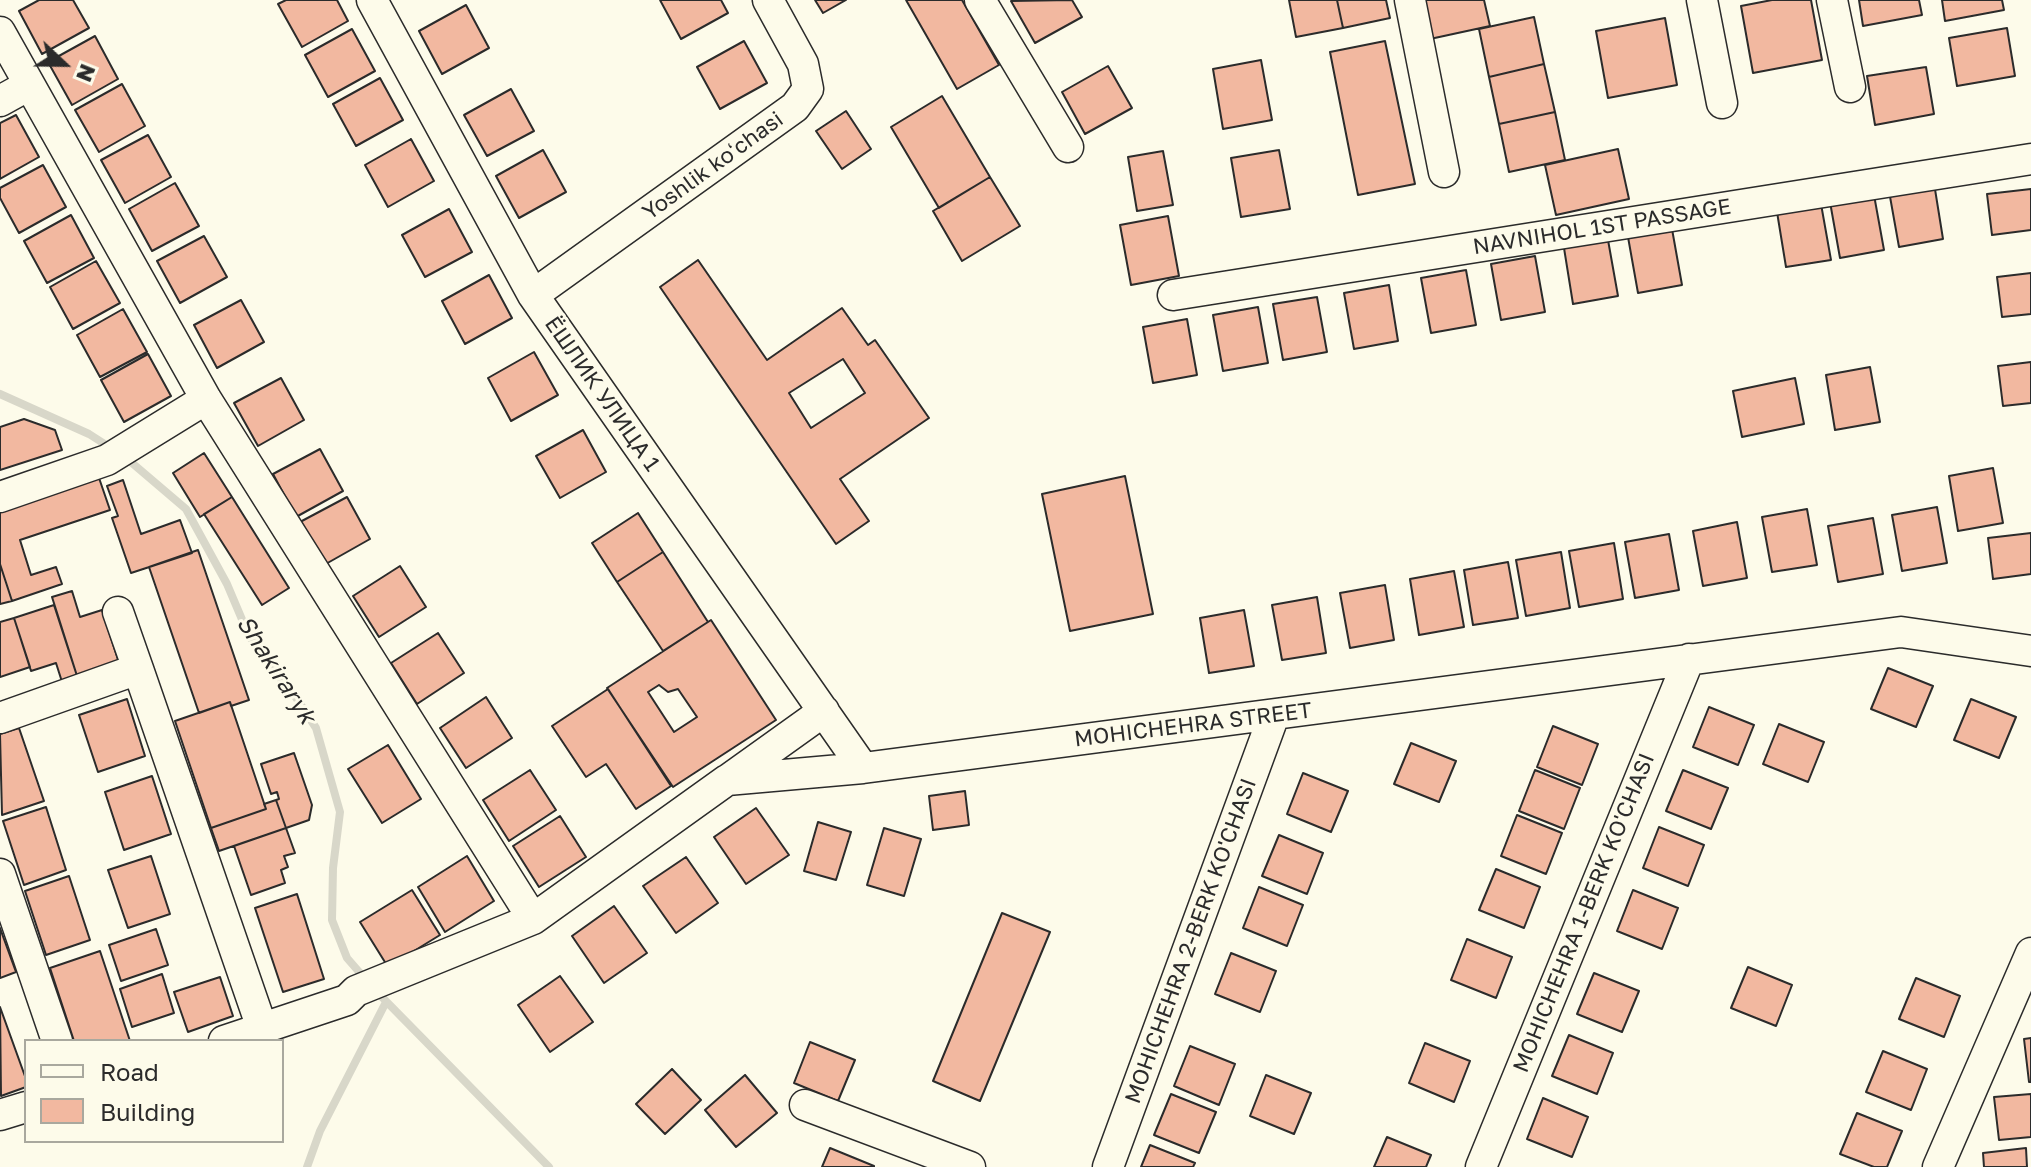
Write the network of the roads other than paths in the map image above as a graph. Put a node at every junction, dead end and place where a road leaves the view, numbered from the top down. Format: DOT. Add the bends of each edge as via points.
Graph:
graph roads {
  1 [pos="372,0"];
  2 [pos="768,0"];
  3 [pos="980,0"];
  4 [pos="1410,0"];
  5 [pos="1702,0"];
  6 [pos="1832,0"];
  7 [pos="0,32"];
  8 [pos="29,85"];
  9 [pos="1850,87"];
  10 [pos="0,101"];
  11 [pos="1722,103"];
  12 [pos="1068,147"];
  13 [pos="2031,159"];
  14 [pos="1444,172"];
  15 [pos="533,295"];
  16 [pos="1173,295"];
  17 [pos="206,399"];
  18 [pos="0,497"];
  19 [pos="118,612"];
  20 [pos="2031,651"];
  21 [pos="1689,659"];
  22 [pos="138,669"];
  23 [pos="824,711"];
  24 [pos="1274,715"];
  25 [pos="0,718"];
  26 [pos="863,768"];
  27 [pos="727,780"];
  28 [pos="0,874"];
  29 [pos="533,919"];
  30 [pos="2031,953"];
  31 [pos="262,1028"];
  32 [pos="56,1039"];
  33 [pos="230,1039"];
  34 [pos="805,1105"];
  35 [pos="24,1108"];
  36 [pos="0,1115"];
  37 [pos="970,1167"];
  38 [pos="1108,1167"];
  39 [pos="1481,1167"];
  40 [pos="1938,1167"];
  1 -- 15 [label="street, ЁШЛИК УЛИЦА 1"];
  2 -- 15 [label="street, Yoshlik koʻchasi" via="803,64 808,89 795,107"];
  3 -- 12 [label="street"];
  4 -- 14 [label="street"];
  5 -- 11 [label="street"];
  6 -- 9 [label="street"];
  7 -- 8 [label="street"];
  8 -- 10 [label="street"];
  8 -- 17 [label="street"];
  13 -- 16 [label="street, NAVNIHOL 1ST PASSAGE"];
  15 -- 23 [label="street, ЁШЛИК УЛИЦА 1"];
  17 -- 18 [label="street" via="107,460"];
  17 -- 29 [label="street"];
  19 -- 22 [label="street"];
  20 -- 21 [label="street, MOHICHEHRA STREET" via="1901,632"];
  21 -- 24 [label="street, MOHICHEHRA STREET"];
  21 -- 39 [label="street, MOHICHEHRA 1-BERK KO'CHASI"];
  22 -- 25 [label="street"];
  22 -- 31 [label="street"];
  23 -- 26 [label="street, ЁШЛИК УЛИЦА 1"];
  23 -- 27 [label="street"];
  24 -- 26 [label="street, MOHICHEHRA STREET"];
  24 -- 38 [label="street, MOHICHEHRA 2-BERK KO'CHASI"];
  26 -- 27 [label="street, MOHICHEHRA STREET"];
  27 -- 29 [label="street"];
  28 -- 32 [label="street"];
  29 -- 31 [label="street" via="356,991 347,1000"];
  30 -- 40 [label="street"];
  31 -- 33 [label="street"];
  34 -- 37 [label="street"];
  35 -- 36 [label="street"];
}
